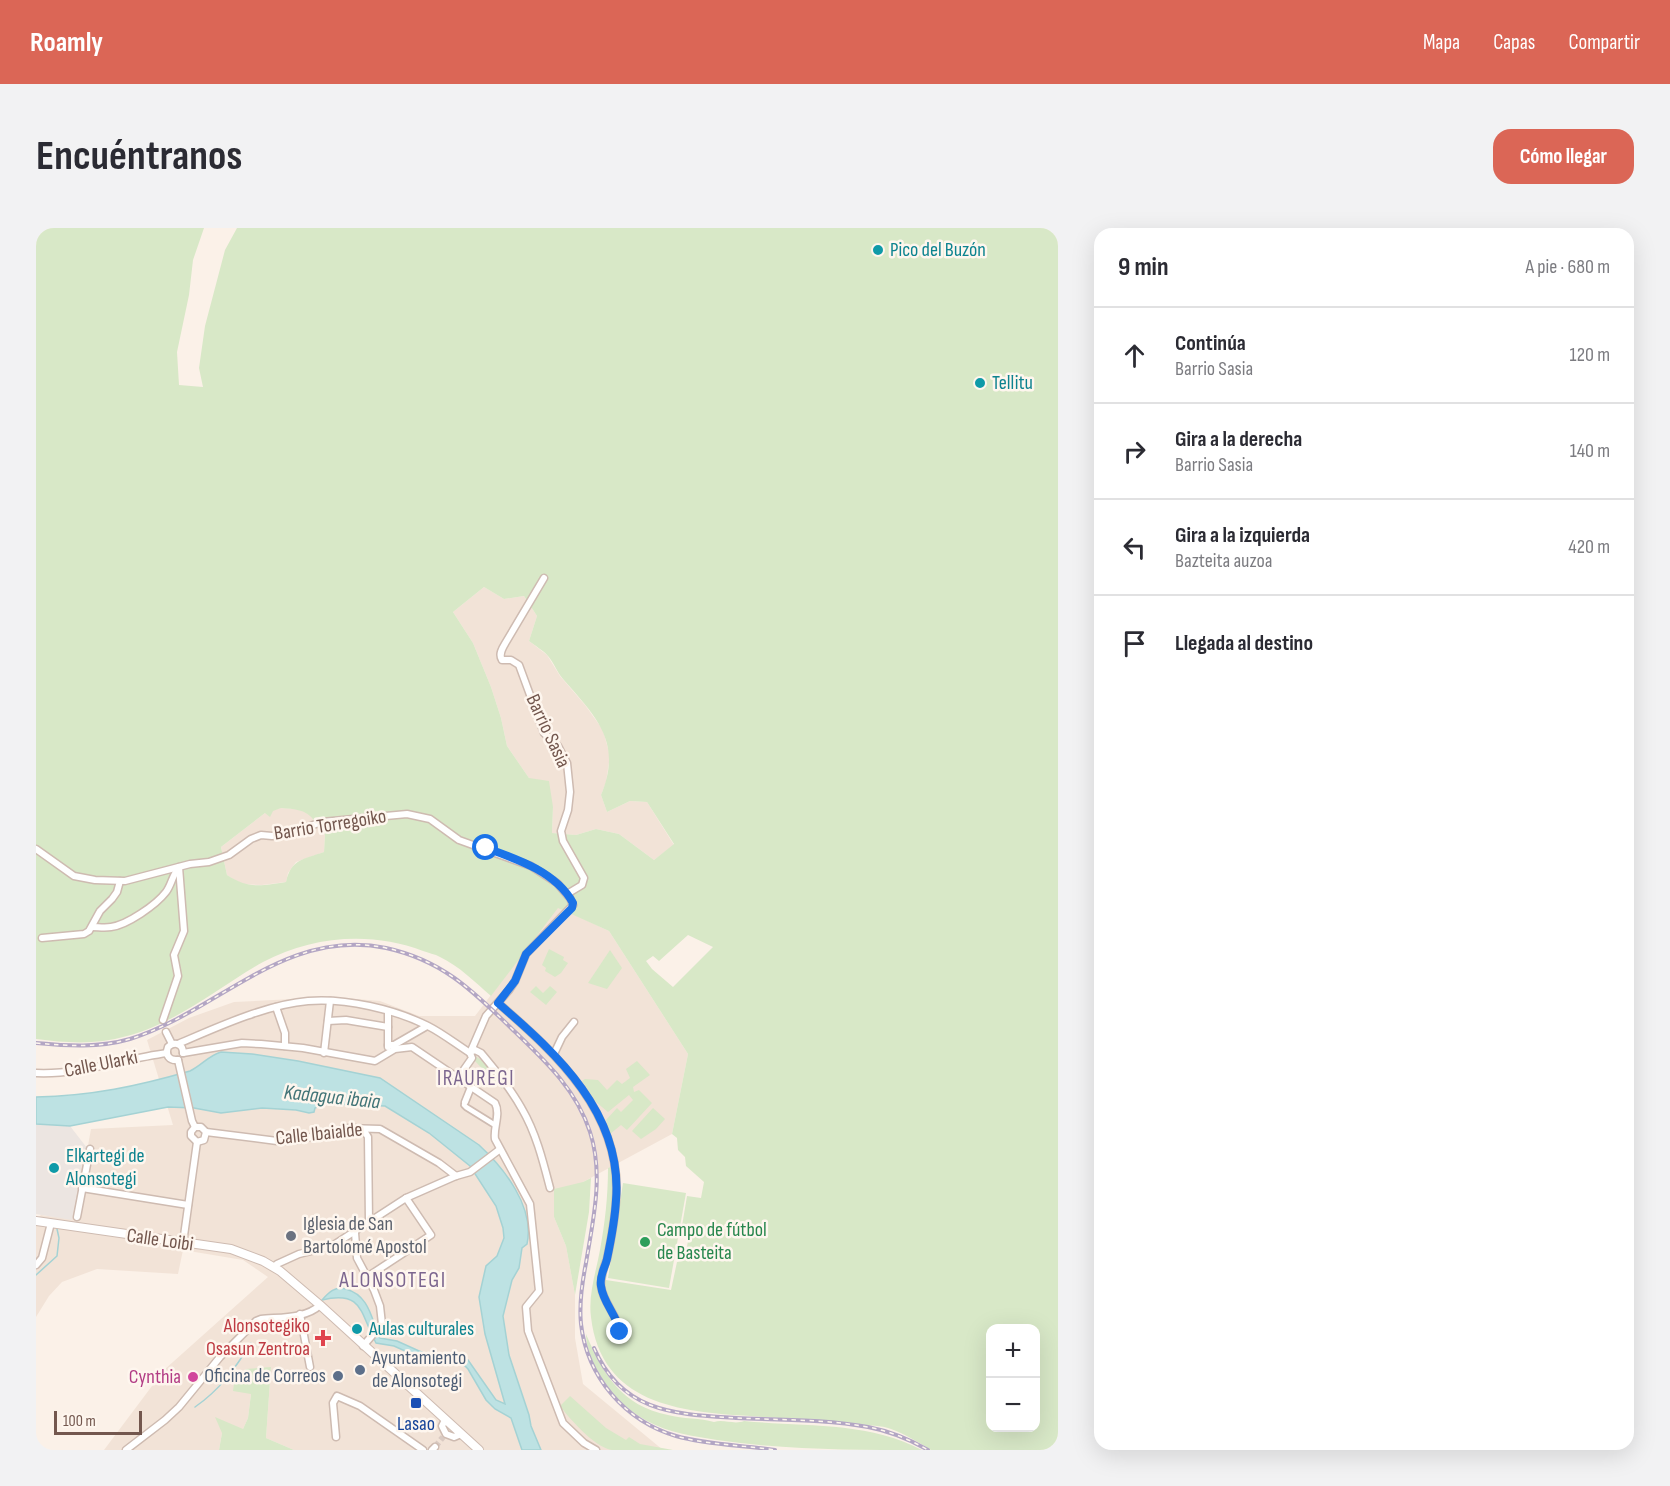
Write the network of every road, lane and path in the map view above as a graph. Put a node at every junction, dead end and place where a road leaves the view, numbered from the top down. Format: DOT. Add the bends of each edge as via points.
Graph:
graph roads {
  1 [pos="544,578"];
  2 [pos="36,849"];
  3 [pos="179,867"];
  4 [pos="120,881"];
  5 [pos="567,894"];
  6 [pos="92,927"];
  7 [pos="42,938"];
  8 [pos="330,1001"];
  9 [pos="498,1003"];
  10 [pos="276,1007"];
  11 [pos="388,1011"];
  12 [pos="163,1020"];
  13 [pos="328,1021"];
  14 [pos="574,1022"];
  15 [pos="427,1026"];
  16 [pos="388,1027"];
  17 [pos="166,1032"];
  18 [pos="407,1038"];
  19 [pos="175,1044"];
  20 [pos="388,1045"];
  21 [pos="285,1046"];
  22 [pos="412,1047"];
  23 [pos="166,1053"];
  24 [pos="183,1053"];
  25 [pos="324,1053"];
  26 [pos="470,1053"];
  27 [pos="387,1054"];
  28 [pos="554,1054"];
  29 [pos="179,1063"];
  30 [pos="36,1073"];
  31 [pos="458,1078"];
  32 [pos="471,1087"];
  33 [pos="465,1105"];
  34 [pos="193,1124"];
  35 [pos="495,1125"];
  36 [pos="363,1129"];
  37 [pos="376,1129"];
  38 [pos="206,1132"];
  39 [pos="368,1137"];
  40 [pos="197,1142"];
  41 [pos="90,1149"];
  42 [pos="496,1152"];
  43 [pos="444,1166"];
  44 [pos="456,1176"];
  45 [pos="444,1181"];
  46 [pos="82,1188"];
  47 [pos="549,1188"];
  48 [pos="406,1198"];
  49 [pos="188,1205"];
  50 [pos="370,1207"];
  51 [pos="381,1215"];
  52 [pos="77,1216"];
  53 [pos="36,1221"];
  54 [pos="369,1222"];
  55 [pos="51,1223"];
  56 [pos="184,1233"];
  57 [pos="355,1233"];
  58 [pos="168,1241"];
  59 [pos="183,1243"];
  60 [pos="36,1264"];
  61 [pos="280,1265"];
  62 [pos="368,1277"];
  63 [pos="320,1305"];
  64 [pos="300,1314"];
  65 [pos="382,1324"];
  66 [pos="391,1330"];
  67 [pos="620,1332"];
  68 [pos="363,1346"];
  69 [pos="310,1367"];
  70 [pos="445,1420"];
  71 [pos="461,1434"];
  72 [pos="336,1437"];
  73 [pos="126,1450"];
  74 [pos="423,1450"];
  75 [pos="479,1450"];
  76 [pos="596,1450"];
  1 -- 5 [label="street, Barrio Sasia" via="501,657 519,664 544,733 567,762 570,792 561,831 584,878 582,885"];
  2 -- 4 [label="street, Barrio Torregoiko" via="74,876"];
  3 -- 4 [label="street, Barrio Torregoiko"];
  3 -- 5 [label="street, Barrio Torregoiko" via="229,855 256,836 286,834 322,822 407,814 420,815 459,840 531,866"];
  3 -- 6 [label="street" via="165,894 139,914 117,925"];
  3 -- 12 [label="street" via="184,930 174,955 178,976"];
  4 -- 6 [label="street" via="117,892"];
  5 -- 9 [label="street, Barrio Sasia" via="572,908 526,954 515,981"];
  6 -- 7 [label="street" via="84,934"];
  8 -- 10 [label="street"];
  8 -- 11 [label="street"];
  8 -- 13 [label="street"];
  9 -- 26 [label="street" via="486,1016"];
  9 -- 28 [label="street"];
  10 -- 19 [label="street"];
  10 -- 21 [label="street"];
  11 -- 15 [label="street"];
  11 -- 16 [label="street"];
  13 -- 16 [label="street"];
  13 -- 25 [label="street"];
  14 -- 28 [label="street"];
  15 -- 18 [label="street"];
  15 -- 26 [label="street"];
  16 -- 20 [label="street"];
  17 -- 19 [label="street"];
  18 -- 20 [label="street"];
  18 -- 22 [label="street" via="406,1043"];
  19 -- 23 [label="street"];
  19 -- 24 [label="street" via="183,1048"];
  20 -- 27 [label="street"];
  21 -- 24 [label="street" via="242,1043"];
  21 -- 25 [label="street"];
  22 -- 27 [label="street"];
  22 -- 31 [label="street"];
  23 -- 29 [label="street"];
  23 -- 30 [label="street, Calle Ularki" via="99,1068"];
  24 -- 29 [label="street"];
  25 -- 27 [label="street" via="367,1061"];
  26 -- 31 [label="street" via="472,1058"];
  26 -- 47 [label="street" via="481,1053 524,1111 539,1146"];
  28 -- 67 [label="street" via="592,1103 611,1149 616,1204 600,1282"];
  29 -- 34 [label="street"];
  31 -- 32 [label="street"];
  32 -- 33 [label="street"];
  32 -- 35 [label="street" via="497,1105"];
  33 -- 35 [label="street"];
  34 -- 38 [label="street"];
  34 -- 40 [label="street" via="191,1136"];
  35 -- 42 [label="street"];
  36 -- 37 [label="street, Calle Ibaialde"];
  36 -- 38 [label="street, Calle Ibaialde" via="347,1128 299,1140 277,1141"];
  36 -- 39 [label="street"];
  37 -- 39 [label="street"];
  37 -- 43 [label="street, Calle Ibaialde"];
  38 -- 40 [label="street" via="204,1140"];
  39 -- 50 [label="street"];
  40 -- 49 [label="street"];
  41 -- 46 [label="street"];
  42 -- 44 [label="street" via="470,1172"];
  42 -- 76 [label="street" via="521,1187 531,1212 539,1291 526,1305 531,1339 563,1422"];
  43 -- 44 [label="street, Calle Ibaialde"];
  43 -- 45 [label="street"];
  44 -- 45 [label="street"];
  45 -- 48 [label="street"];
  46 -- 49 [label="street"];
  46 -- 52 [label="street"];
  48 -- 51 [label="street"];
  48 -- 62 [label="street" via="431,1235"];
  49 -- 56 [label="street"];
  50 -- 51 [label="street"];
  50 -- 54 [label="street"];
  51 -- 54 [label="street"];
  53 -- 55 [label="street, Calle Loibi"];
  54 -- 57 [label="street"];
  55 -- 58 [label="street, Calle Loibi"];
  55 -- 60 [label="street" via="42,1258"];
  56 -- 58 [label="street"];
  56 -- 59 [label="street"];
  57 -- 61 [label="street"];
  57 -- 62 [label="street" via="357,1258"];
  58 -- 59 [label="street, Calle Loibi"];
  59 -- 61 [label="street, Calle Loibi" via="231,1250"];
  61 -- 63 [label="street, Calle Loibi"];
  62 -- 65 [label="street" via="380,1306"];
  63 -- 64 [label="street"];
  63 -- 68 [label="street, Calle Loibi"];
  64 -- 69 [label="street"];
  64 -- 73 [label="street" via="256,1321 220,1357 188,1398"];
  65 -- 66 [label="street"];
  65 -- 68 [label="street"];
  68 -- 70 [label="street, Calle Loibi"];
  70 -- 71 [label="street, Calle Loibi"];
  70 -- 71 [label="street" via="445,1436"];
  71 -- 75 [label="street, Calle Loibi"];
  72 -- 74 [label="street" via="333,1403 337,1396 360,1406"];
}
